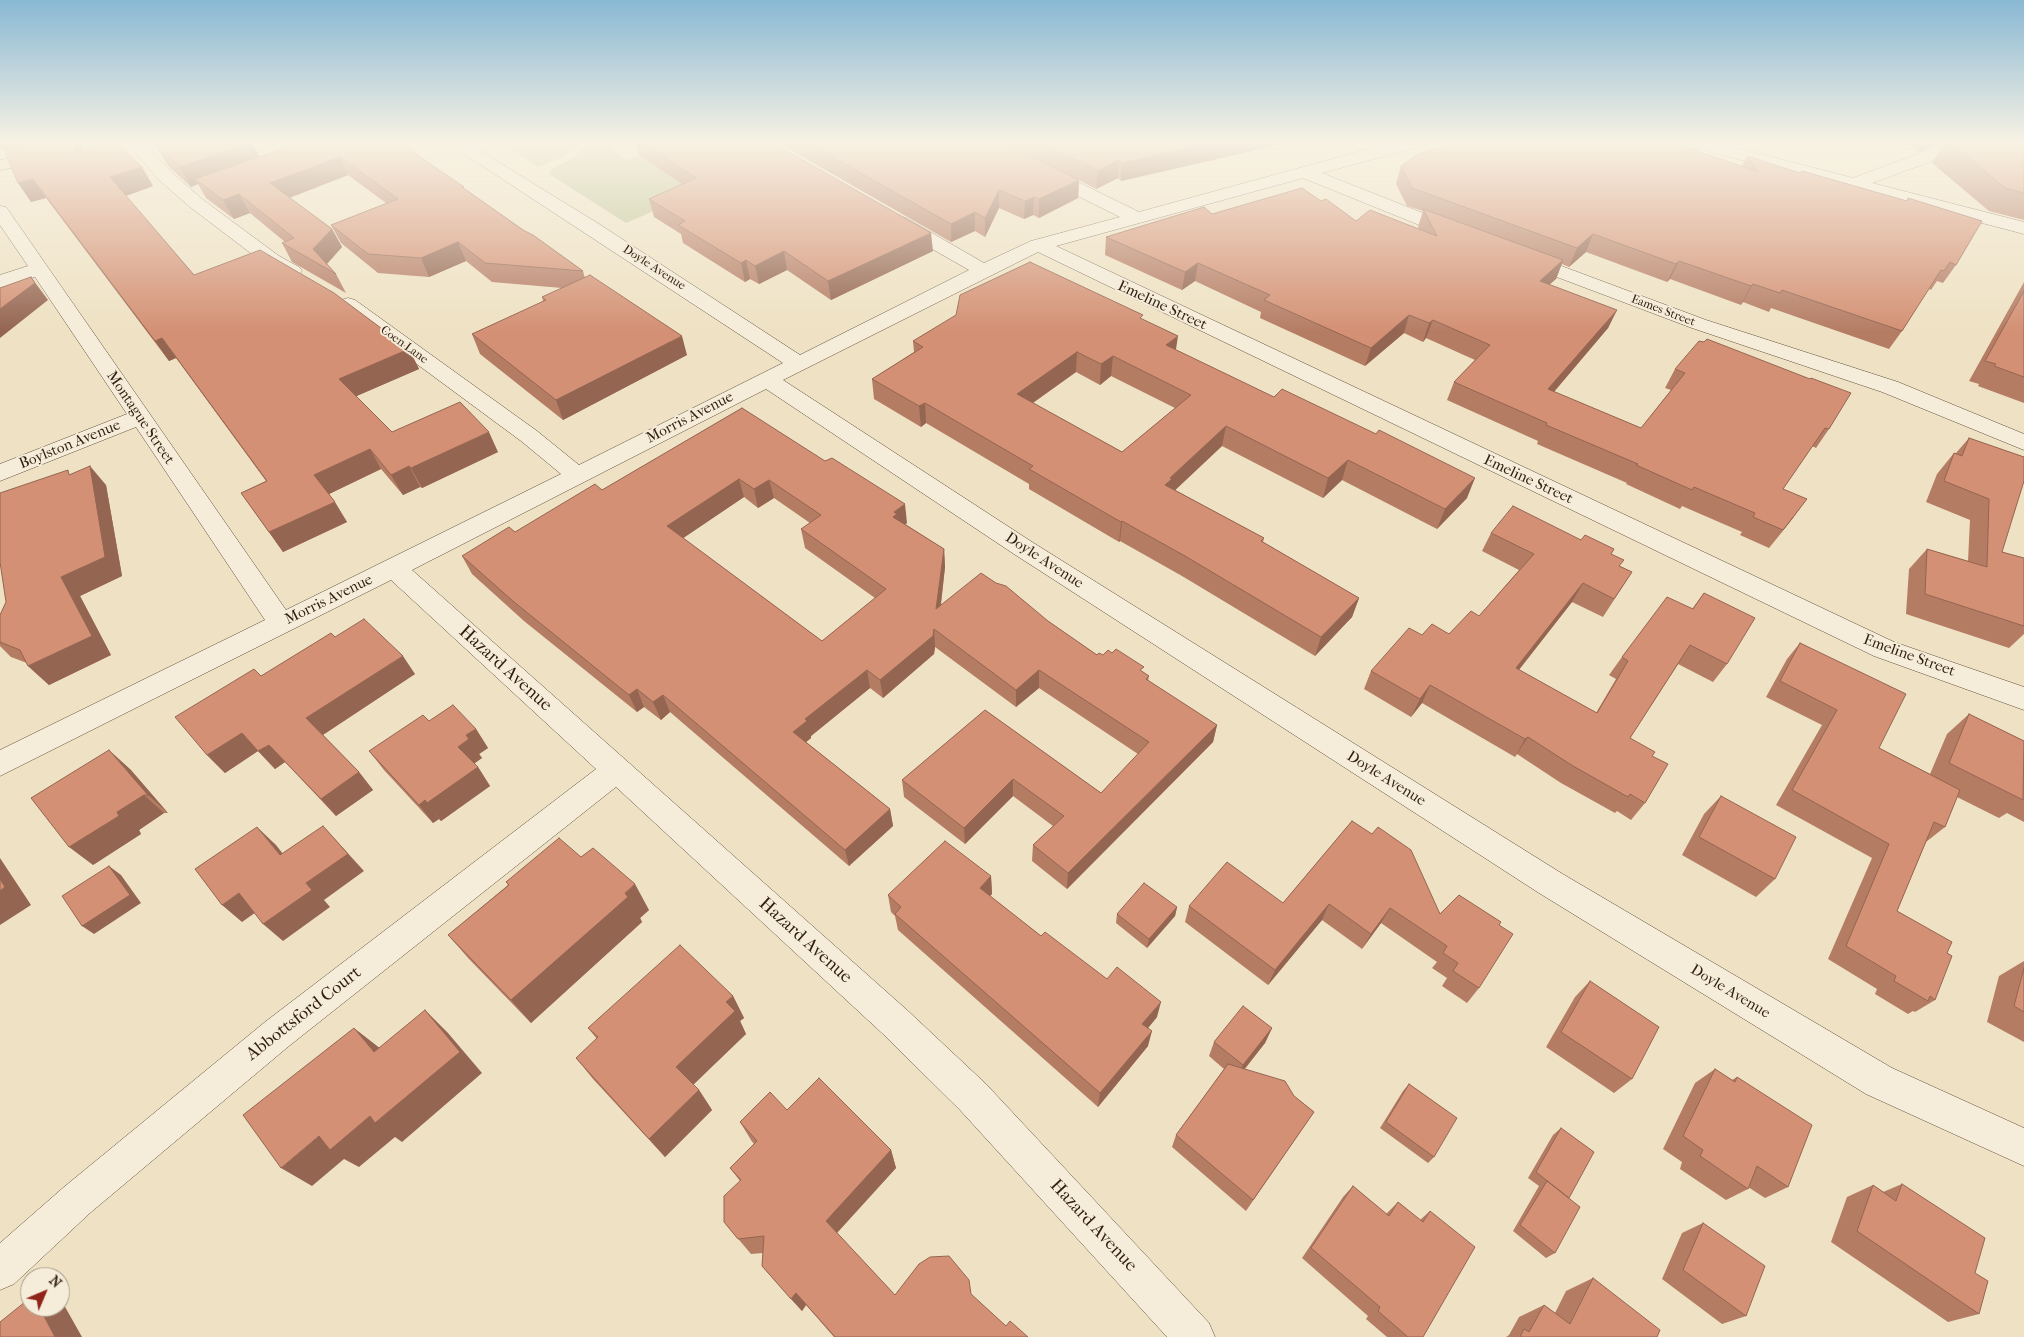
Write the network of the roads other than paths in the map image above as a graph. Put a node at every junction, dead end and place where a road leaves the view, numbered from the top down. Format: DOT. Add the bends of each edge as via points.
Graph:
graph roads {
  1 [pos="209,206"];
  2 [pos="557,206"];
  3 [pos="1114,206"];
  4 [pos="1180,206"];
  5 [pos="1391,206"];
  6 [pos="1941,206"];
  7 [pos="881,211"];
  8 [pos="0,212"];
  9 [pos="1138,218"];
  10 [pos="2024,228"];
  11 [pos="1470,238"];
  12 [pos="1038,245"];
  13 [pos="1507,252"];
  14 [pos="39,269"];
  15 [pos="983,270"];
  16 [pos="304,278"];
  17 [pos="0,282"];
  18 [pos="329,293"];
  19 [pos="798,364"];
  20 [pos="766,379"];
  21 [pos="139,417"];
  22 [pos="2024,443"];
  23 [pos="0,473"];
  24 [pos="577,476"];
  25 [pos="394,568"];
  26 [pos="282,624"];
  27 [pos="2024,699"];
  28 [pos="0,764"];
  29 [pos="616,770"];
  30 [pos="2024,1147"];
  31 [pos="0,1270"];
  32 [pos="1195,1337"];
  1 -- 16 [label="street" via="228,228 272,260"];
  2 -- 19 [label="street, Doyle Avenue"];
  3 -- 9 [label="street"];
  4 -- 9 [label="street, Morris Avenue"];
  5 -- 11 [label="street"];
  6 -- 10 [label="street"];
  7 -- 15 [label="street"];
  8 -- 14 [label="street, Montague Street"];
  9 -- 12 [label="street, Morris Avenue"];
  12 -- 15 [label="street, Morris Avenue"];
  12 -- 27 [label="street, Emeline Street" via="1884,649"];
  13 -- 22 [label="street, Eames Street" via="1699,324 1890,387"];
  14 -- 17 [label="street"];
  14 -- 21 [label="street, Montague Street"];
  15 -- 19 [label="street, Morris Avenue"];
  18 -- 24 [label="street, Coen Lane" via="353,307 522,431"];
  19 -- 20 [label="street, Morris Avenue"];
  20 -- 24 [label="street, Morris Avenue"];
  20 -- 30 [label="street, Doyle Avenue" via="1023,548 1550,883 1878,1081"];
  21 -- 23 [label="street, Boylston Avenue"];
  21 -- 26 [label="street, Montague Street"];
  24 -- 25 [label="street, Morris Avenue"];
  25 -- 26 [label="street, Morris Avenue"];
  25 -- 29 [label="street, Hazard Avenue"];
  26 -- 28 [label="street, Morris Avenue"];
  29 -- 31 [label="street, Abbottsford Court" via="277,1034 77,1200"];
  29 -- 32 [label="street, Hazard Avenue" via="973,1096"];
}
